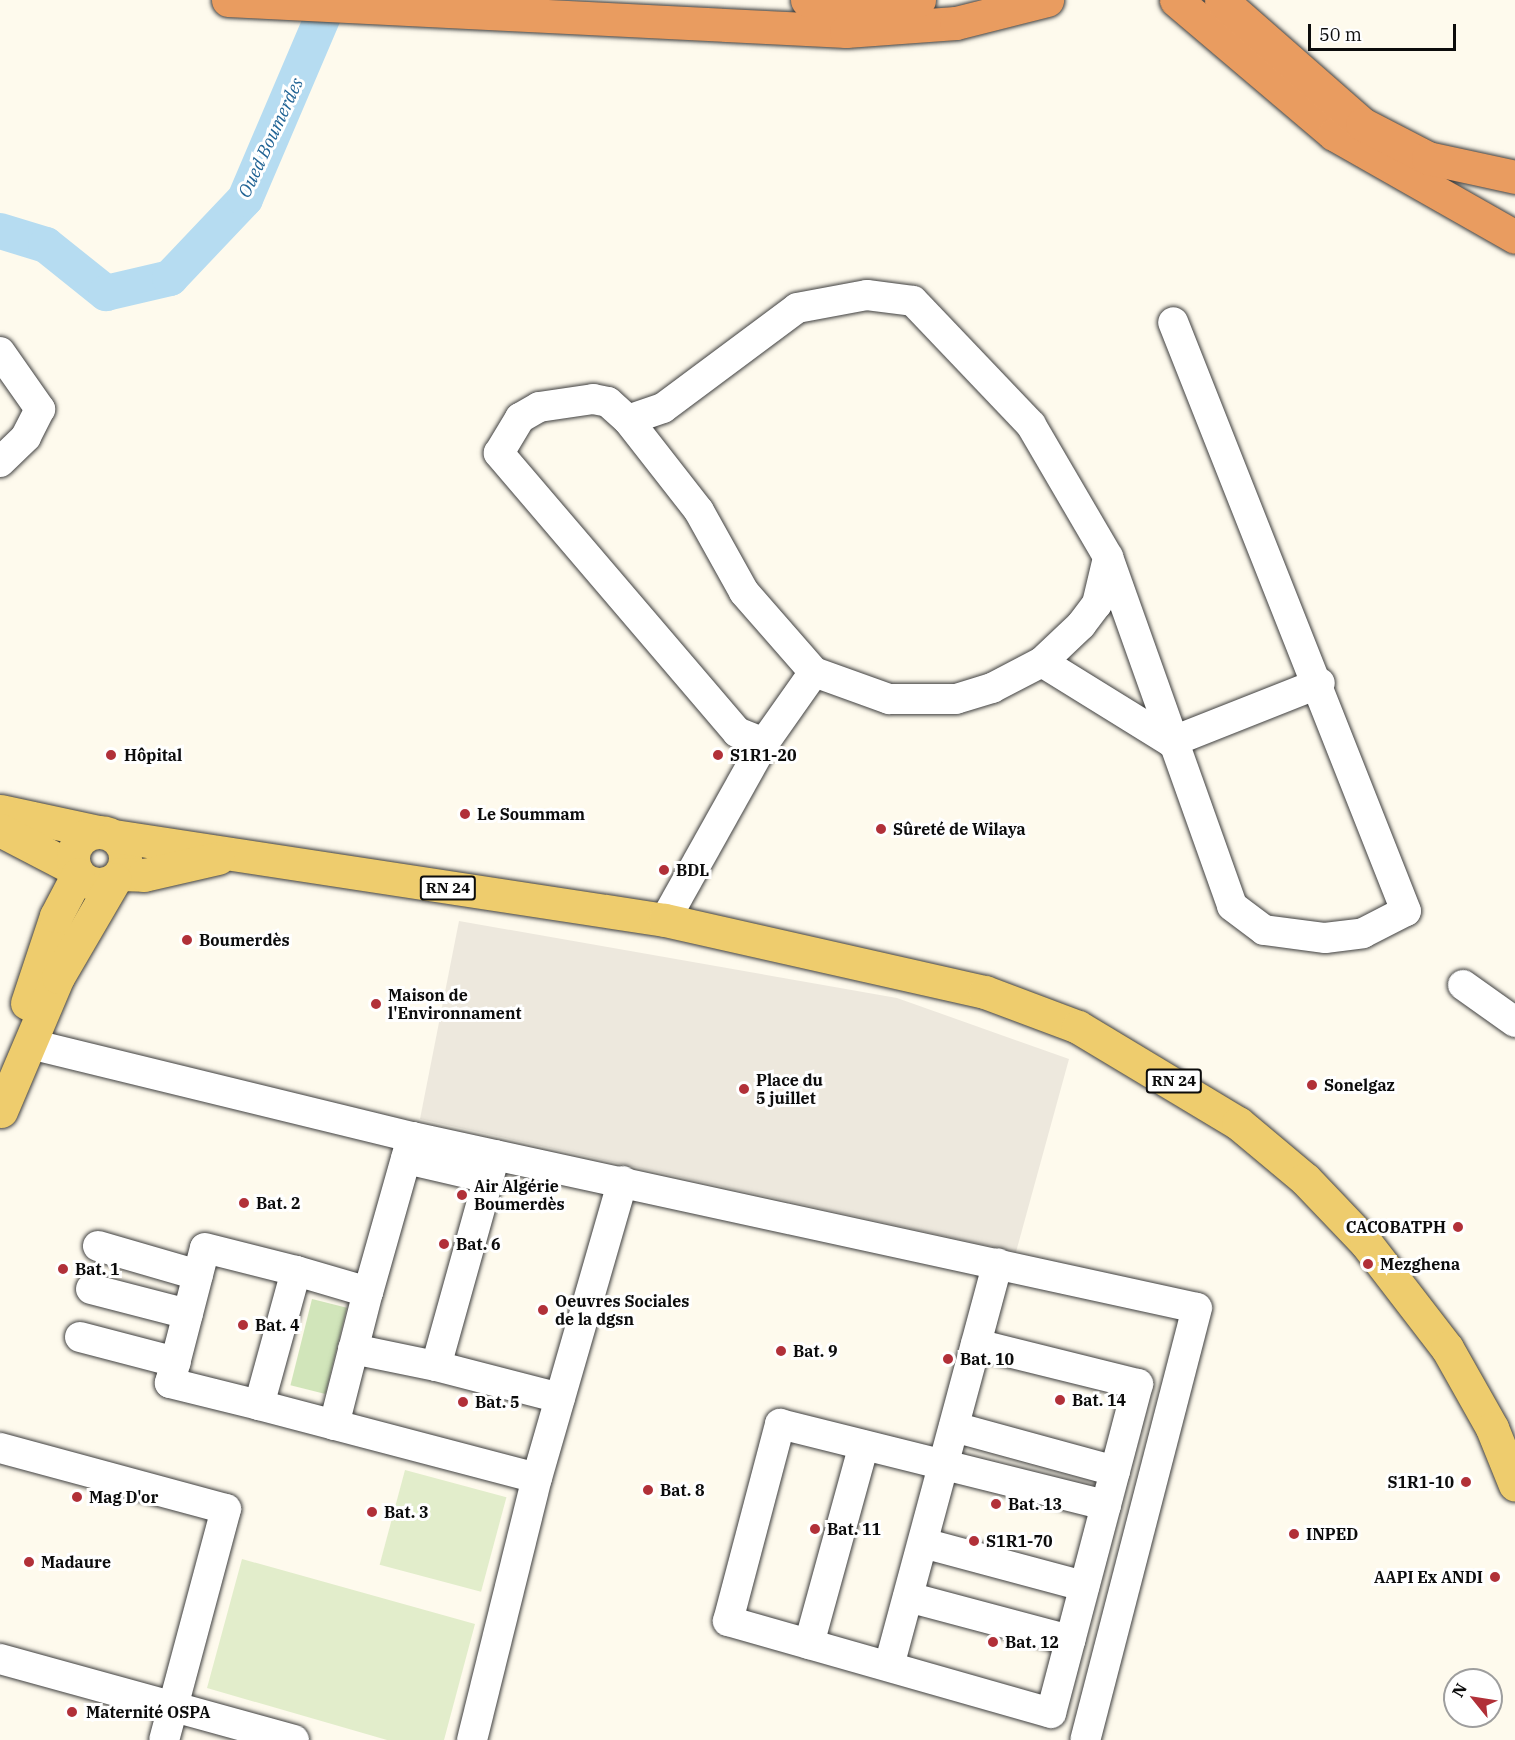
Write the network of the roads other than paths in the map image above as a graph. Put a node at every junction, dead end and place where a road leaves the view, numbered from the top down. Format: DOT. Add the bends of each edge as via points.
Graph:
graph roads {
  1 [pos="228,0"];
  2 [pos="807,0"];
  3 [pos="919,0"];
  4 [pos="1047,0"];
  5 [pos="1176,0"];
  6 [pos="1221,0"];
  7 [pos="1515,177"];
  8 [pos="1515,237"];
  9 [pos="1173,322"];
  10 [pos="0,352"];
  11 [pos="628,420"];
  12 [pos="0,462"];
  13 [pos="1108,557"];
  14 [pos="1042,662"];
  15 [pos="814,672"];
  16 [pos="1320,683"];
  17 [pos="1171,742"];
  18 [pos="764,743"];
  19 [pos="0,811"];
  20 [pos="0,830"];
  21 [pos="106,834"];
  22 [pos="44,854"];
  23 [pos="231,854"];
  24 [pos="76,871"];
  25 [pos="118,877"];
  26 [pos="56,916"];
  27 [pos="665,920"];
  28 [pos="1463,985"];
  29 [pos="1515,1022"];
  30 [pos="30,1044"];
  31 [pos="0,1077"];
  32 [pos="0,1115"];
  33 [pos="409,1148"];
  34 [pos="492,1167"];
  35 [pos="622,1181"];
  36 [pos="98,1246"];
  37 [pos="998,1263"];
  38 [pos="296,1271"];
  39 [pos="198,1275"];
  40 [pos="91,1289"];
  41 [pos="368,1292"];
  42 [pos="188,1314"];
  43 [pos="80,1337"];
  44 [pos="976,1344"];
  45 [pos="353,1349"];
  46 [pos="176,1362"];
  47 [pos="436,1366"];
  48 [pos="560,1398"];
  49 [pos="259,1405"];
  50 [pos="334,1425"];
  51 [pos="954,1426"];
  52 [pos="864,1445"];
  53 [pos="0,1448"];
  54 [pos="944,1466"];
  55 [pos="1115,1472"];
  56 [pos="537,1478"];
  57 [pos="1515,1485"];
  58 [pos="1106,1505"];
  59 [pos="922,1543"];
  60 [pos="1084,1586"];
  61 [pos="908,1598"];
  62 [pos="1070,1640"];
  63 [pos="809,1644"];
  64 [pos="0,1659"];
  65 [pos="889,1666"];
  66 [pos="172,1706"];
  67 [pos="164,1740"];
  68 [pos="290,1740"];
  69 [pos="472,1740"];
  70 [pos="1084,1740"];
  1 -- 4 [label="highway" via="327,8 846,31 924,28"];
  2 -- 3 [label="highway"];
  5 -- 8 [label="highway" via="1334,134 1386,168"];
  6 -- 7 [label="highway" via="1362,124 1436,161"];
  9 -- 16 [label="street"];
  10 -- 12 [label="street" via="40,409 26,437"];
  11 -- 13 [label="street" via="663,408 797,308 867,296 913,301 1031,425"];
  11 -- 15 [label="street" via="699,511 744,592"];
  11 -- 18 [label="street" via="608,402 593,399 539,407 520,418 499,453 737,732"];
  13 -- 14 [label="street" via="1097,604"];
  13 -- 17 [label="street"];
  14 -- 15 [label="street" via="992,688 922,702 878,696"];
  14 -- 17 [label="street"];
  15 -- 18 [label="street"];
  16 -- 17 [label="street"];
  16 -- 17 [label="street" via="1406,911 1363,933 1325,938 1264,930 1232,906"];
  18 -- 27 [label="street"];
  19 -- 21 [label="main road, RN 24"];
  20 -- 22 [label="main road"];
  21 -- 23 [label="main road, RN 24"];
  21 -- 24 [label="main road" via="77,845"];
  21 -- 25 [label="main road" via="125,858"];
  22 -- 24 [label="main road"];
  22 -- 26 [label="main road"];
  23 -- 25 [label="main road, RN 24" via="162,872"];
  23 -- 27 [label="main road, RN 24"];
  24 -- 25 [label="main road" via="95,884"];
  24 -- 26 [label="main road"];
  25 -- 30 [label="main road" via="58,977"];
  26 -- 31 [label="main road"];
  27 -- 57 [label="main road, RN 24" via="985,992 1078,1027 1230,1117 1305,1179 1379,1256 1447,1348 1492,1428"];
  28 -- 29 [label="street"];
  30 -- 32 [label="main road"];
  30 -- 33 [label="street"];
  33 -- 34 [label="street"];
  33 -- 41 [label="street"];
  34 -- 35 [label="street"];
  34 -- 47 [label="street"];
  35 -- 37 [label="street"];
  35 -- 48 [label="street"];
  36 -- 39 [label="street"];
  37 -- 44 [label="street"];
  37 -- 70 [label="street" via="1197,1308"];
  38 -- 39 [label="street" via="206,1248"];
  38 -- 41 [label="street"];
  38 -- 49 [label="street"];
  39 -- 42 [label="street"];
  40 -- 42 [label="street"];
  41 -- 45 [label="street"];
  42 -- 46 [label="street"];
  43 -- 46 [label="street"];
  44 -- 51 [label="street"];
  44 -- 55 [label="street" via="1138,1384"];
  45 -- 47 [label="street"];
  45 -- 50 [label="street"];
  46 -- 49 [label="street" via="170,1383"];
  47 -- 48 [label="street"];
  48 -- 56 [label="street"];
  49 -- 50 [label="street"];
  50 -- 56 [label="street"];
  51 -- 54 [label="street"];
  51 -- 55 [label="street"];
  52 -- 54 [label="street"];
  52 -- 63 [label="street"];
  52 -- 63 [label="street" via="780,1424 728,1621"];
  53 -- 66 [label="street" via="226,1509"];
  54 -- 58 [label="street"];
  54 -- 59 [label="street"];
  55 -- 58 [label="street"];
  56 -- 69 [label="street"];
  58 -- 60 [label="street"];
  59 -- 60 [label="street"];
  59 -- 61 [label="street"];
  60 -- 62 [label="street"];
  61 -- 62 [label="street"];
  61 -- 65 [label="street"];
  62 -- 65 [label="street" via="1051,1713"];
  63 -- 65 [label="street"];
  64 -- 66 [label="street"];
  66 -- 67 [label="street"];
  66 -- 68 [label="street"];
}
